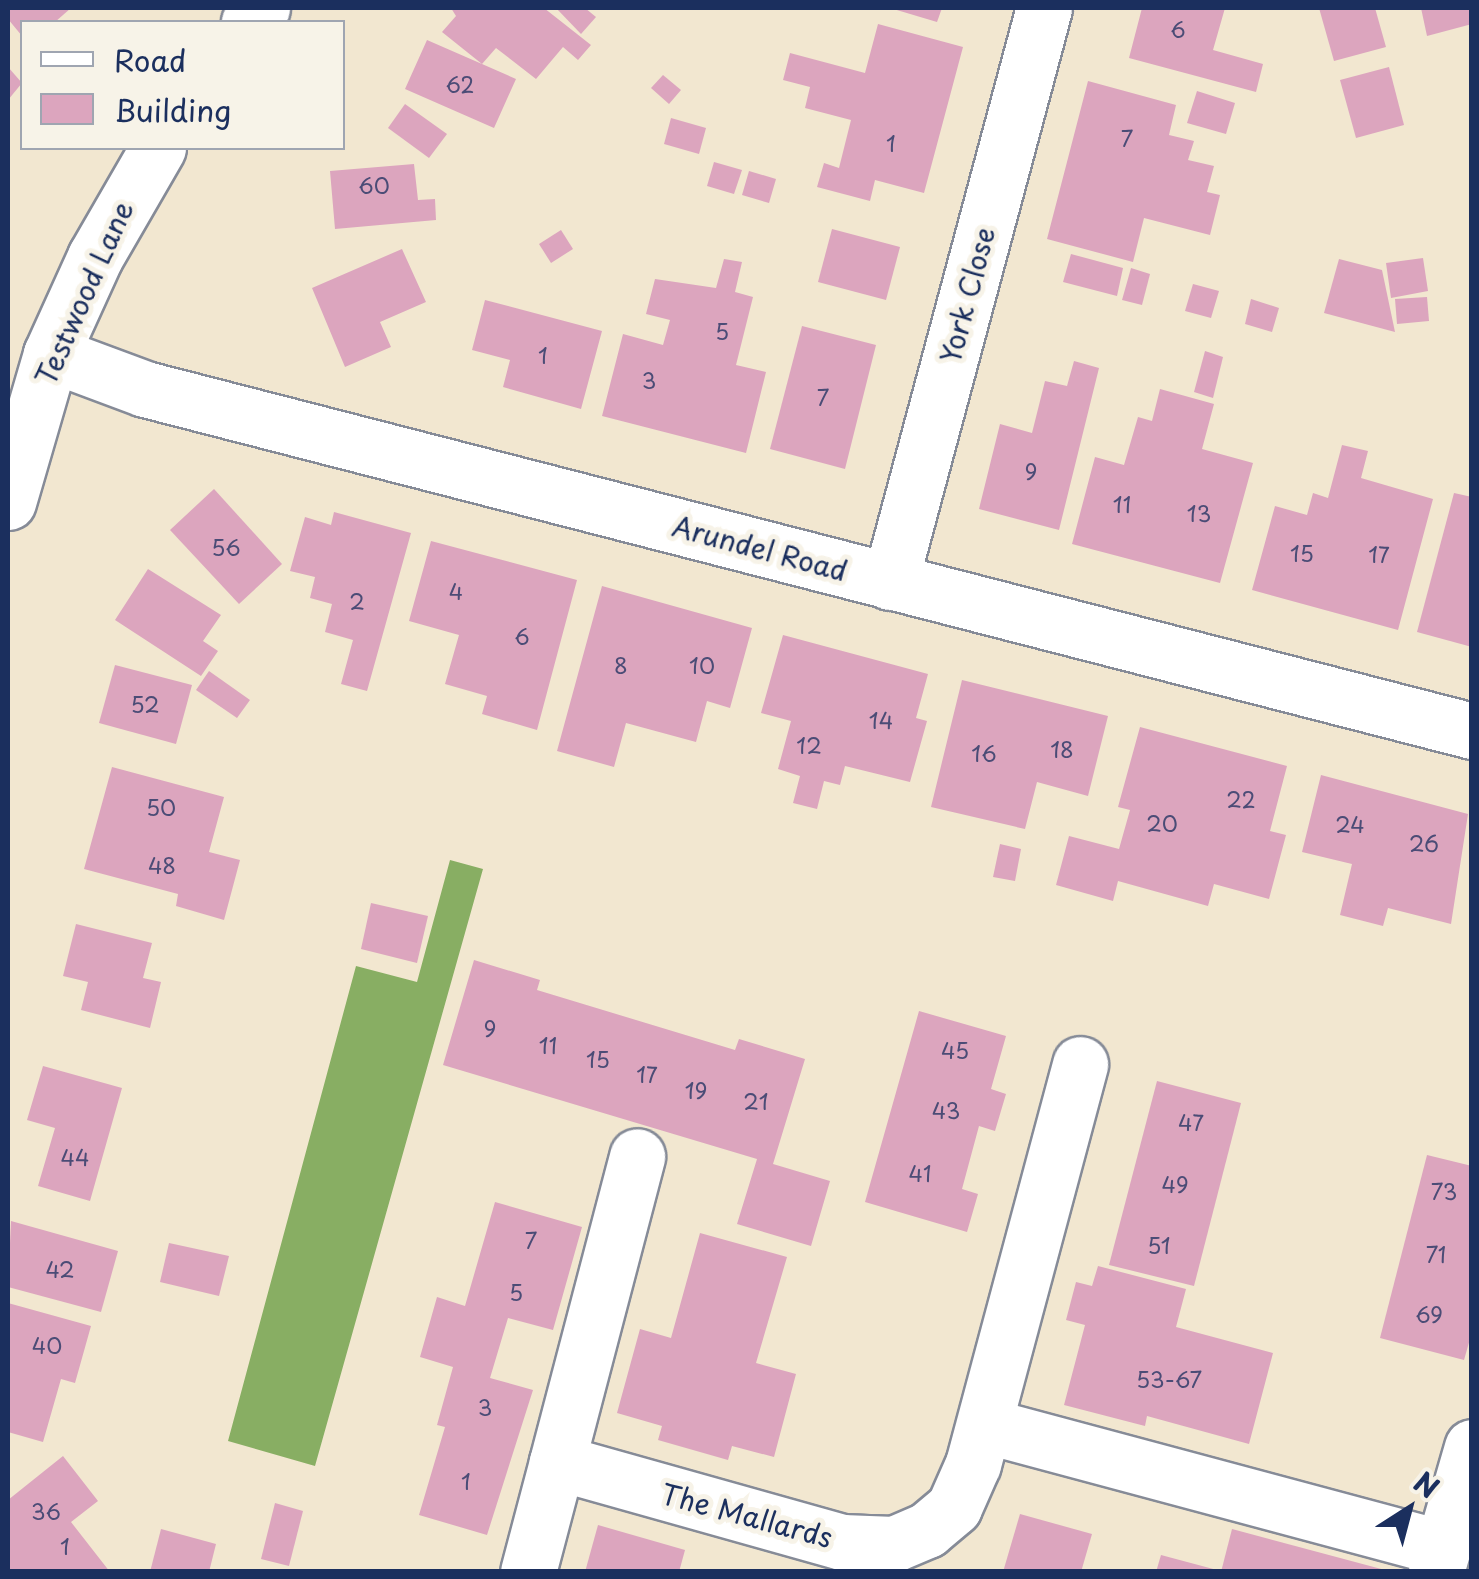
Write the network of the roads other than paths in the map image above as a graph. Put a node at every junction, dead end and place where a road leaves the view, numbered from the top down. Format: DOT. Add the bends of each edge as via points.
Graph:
graph roads {
  1 [pos="1044,8"];
  2 [pos="157,150"];
  3 [pos="52,354"];
  4 [pos="8,502"];
  5 [pos="890,582"];
  6 [pos="1472,731"];
  7 [pos="1080,1064"];
  8 [pos="637,1156"];
  9 [pos="984,1425"];
  10 [pos="1472,1446"];
  11 [pos="557,1462"];
  12 [pos="1440,1560"];
  13 [pos="528,1572"];
  1 -- 5 [label="street, York Close"];
  2 -- 3 [label="street, Testwood Lane" via="95,257"];
  3 -- 4 [label="street, Testwood Lane"];
  3 -- 5 [label="street, Arundel Road" via="145,388"];
  5 -- 6 [label="street, Arundel Road"];
  7 -- 9 [label="street, The Mallards"];
  8 -- 11 [label="street"];
  9 -- 11 [label="street, The Mallards" via="954,1508 894,1544 842,1542"];
  9 -- 12 [label="street"];
  10 -- 12 [label="street"];
  11 -- 13 [label="street"];
}
